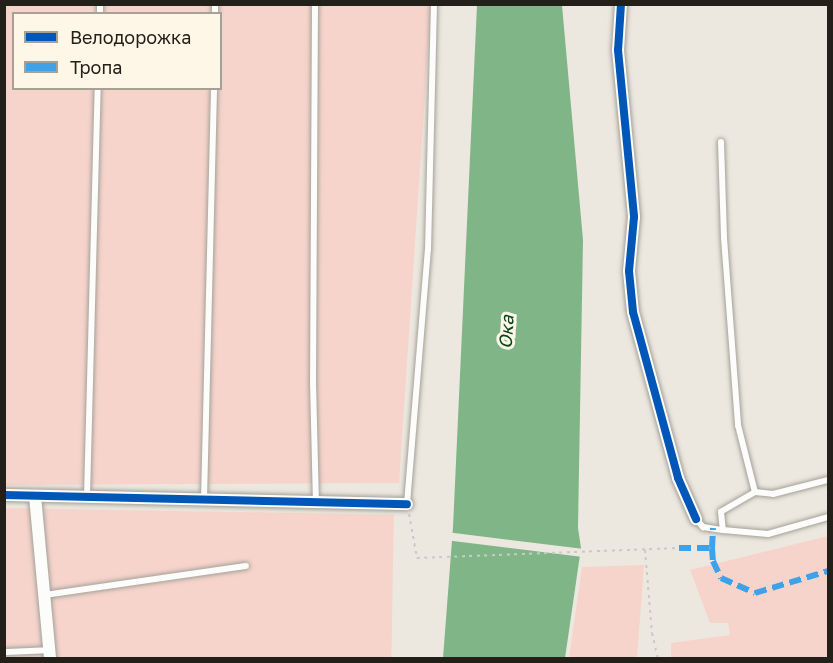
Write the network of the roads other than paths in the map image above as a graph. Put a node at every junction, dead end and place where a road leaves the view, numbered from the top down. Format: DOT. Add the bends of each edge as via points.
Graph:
graph roads {
  1 [pos="315,4"];
  2 [pos="434,4"];
  3 [pos="621,4"];
  4 [pos="98,90"];
  5 [pos="214,90"];
  6 [pos="721,142"];
  7 [pos="828,480"];
  8 [pos="755,492"];
  9 [pos="4,495"];
  10 [pos="35,496"];
  11 [pos="87,496"];
  12 [pos="204,499"];
  13 [pos="316,501"];
  14 [pos="407,504"];
  15 [pos="828,518"];
  16 [pos="696,519"];
  17 [pos="723,530"];
  18 [pos="246,566"];
  19 [pos="44,595"];
  20 [pos="4,652"];
  21 [pos="50,654"];
  1 -- 13 [label="lane"];
  2 -- 14 [label="lane" via="428,250"];
  3 -- 16 [label="street" via="618,50 634,217 629,270 633,312 678,478"];
  4 -- 11 [label="lane"];
  5 -- 12 [label="lane"];
  6 -- 8 [label="lane" via="738,426"];
  7 -- 8 [label="lane" via="773,494"];
  8 -- 17 [label="lane" via="721,512"];
  9 -- 10 [label="street"];
  10 -- 11 [label="street"];
  10 -- 19 [label="street"];
  11 -- 12 [label="street"];
  12 -- 13 [label="street"];
  13 -- 14 [label="street"];
  15 -- 17 [label="lane" via="768,534"];
  16 -- 17 [label="lane" via="703,527"];
  18 -- 19 [label="lane"];
  19 -- 21 [label="street"];
  20 -- 21 [label="lane"];
}
